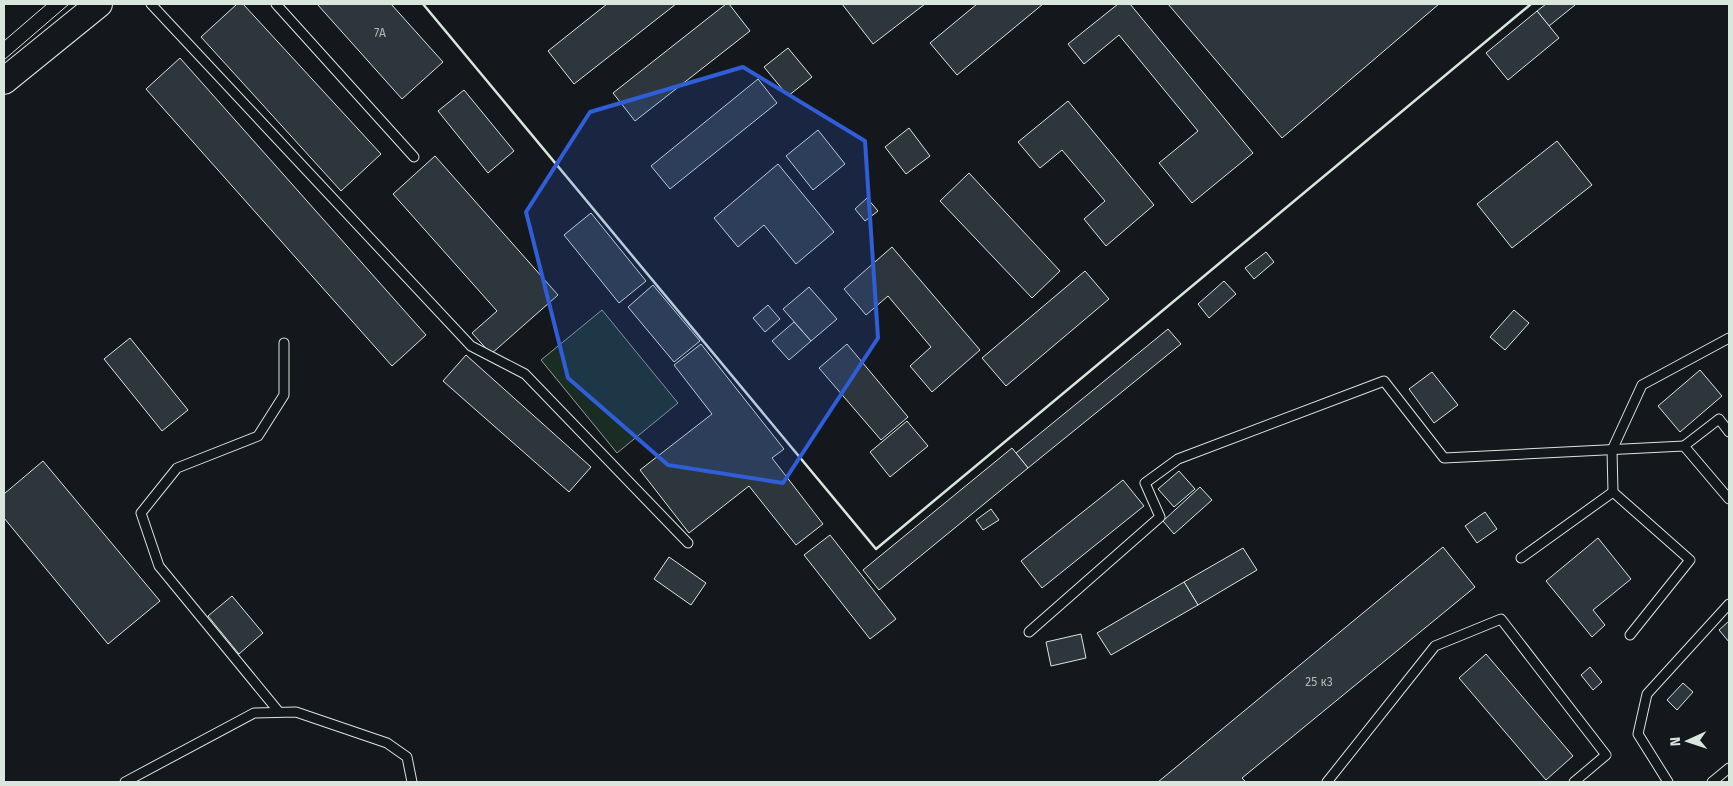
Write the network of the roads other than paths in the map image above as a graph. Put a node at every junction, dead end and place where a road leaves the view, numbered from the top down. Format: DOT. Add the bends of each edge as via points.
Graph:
graph roads {
  1 [pos="99,4"];
  2 [pos="151,4"];
  3 [pos="276,4"];
  4 [pos="4,81"];
  5 [pos="414,157"];
  6 [pos="1729,338"];
  7 [pos="284,343"];
  8 [pos="1729,432"];
  9 [pos="1684,446"];
  10 [pos="1612,450"];
  11 [pos="1613,492"];
  12 [pos="1729,499"];
  13 [pos="688,543"];
  14 [pos="1521,558"];
  15 [pos="1729,604"];
  16 [pos="1029,632"];
  17 [pos="1630,635"];
  18 [pos="279,712"];
  19 [pos="1729,768"];
  20 [pos="125,782"];
  21 [pos="412,782"];
  22 [pos="1327,782"];
  23 [pos="1574,782"];
  24 [pos="1668,782"];
  25 [pos="1712,782"];
  1 -- 4 [label="main road"];
  2 -- 13 [label="lane" via="471,346 525,374"];
  3 -- 5 [label="lane"];
  6 -- 10 [label="lane" via="1642,385"];
  7 -- 18 [label="lane" via="284,395 258,436 176,468 142,513 159,566"];
  8 -- 9 [label="lane" via="1719,419"];
  9 -- 10 [label="lane"];
  9 -- 12 [label="lane"];
  10 -- 11 [label="lane"];
  10 -- 16 [label="lane" via="1444,458 1384,381 1178,459 1145,483 1160,516"];
  11 -- 14 [label="lane"];
  11 -- 17 [label="lane" via="1690,560"];
  15 -- 24 [label="lane" via="1647,694 1638,734"];
  18 -- 20 [label="lane" via="254,714"];
  18 -- 21 [label="lane" via="296,712 387,743 408,757"];
  19 -- 25 [label="lane"];
  22 -- 23 [label="lane" via="1435,646 1501,619 1606,755"];
}
